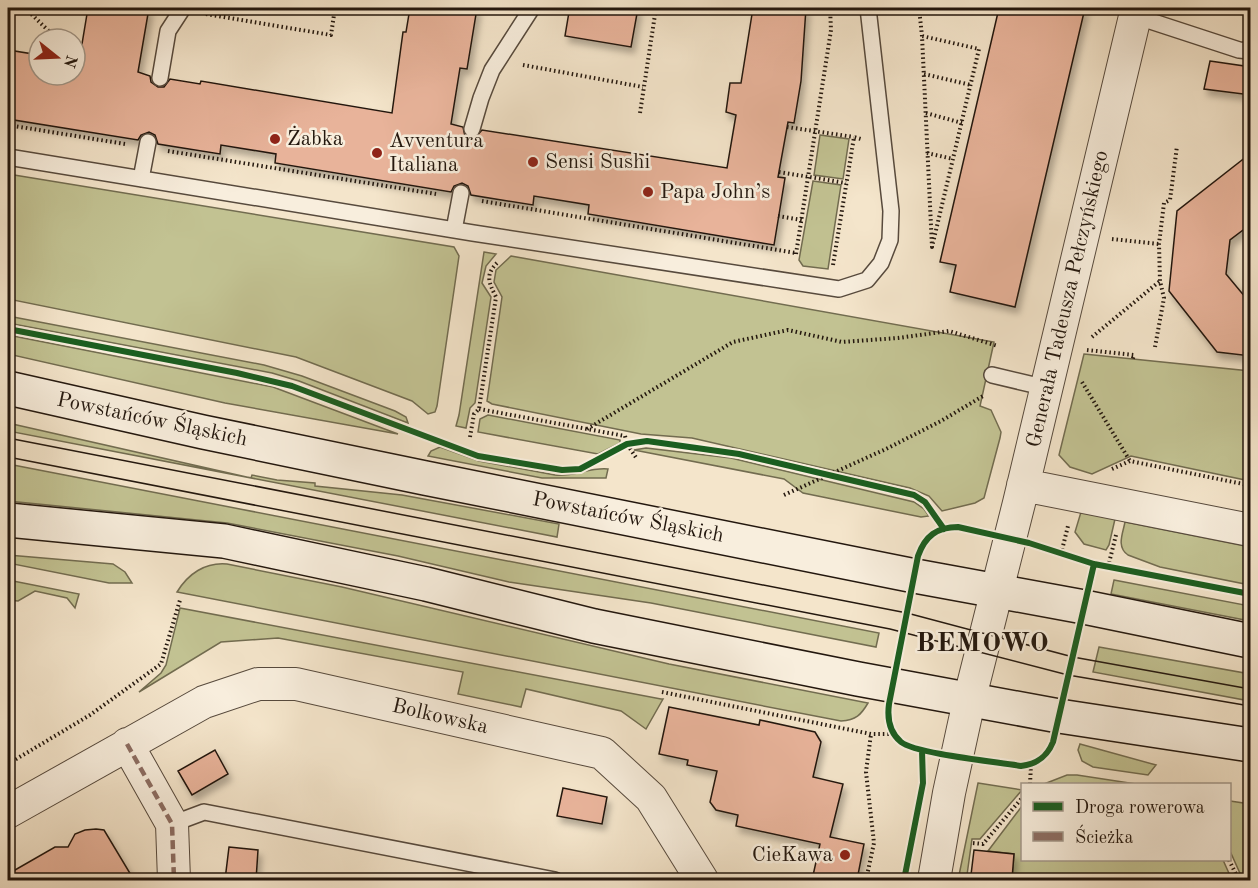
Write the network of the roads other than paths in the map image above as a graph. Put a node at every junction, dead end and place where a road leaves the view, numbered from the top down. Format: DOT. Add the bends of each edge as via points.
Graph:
graph roads {
  1 [pos="532,8"];
  2 [pos="868,8"];
  3 [pos="182,9"];
  4 [pos="1136,12"];
  5 [pos="1251,51"];
  6 [pos="160,78"];
  7 [pos="472,129"];
  8 [pos="147,145"];
  9 [pos="8,157"];
  10 [pos="141,179"];
  11 [pos="461,195"];
  12 [pos="454,230"];
  13 [pos="992,375"];
  14 [pos="8,388"];
  15 [pos="1047,388"];
  16 [pos="1023,485"];
  17 [pos="8,520"];
  18 [pos="1251,530"];
  19 [pos="997,590"];
  20 [pos="1251,641"];
  21 [pos="969,701"];
  22 [pos="127,744"];
  23 [pos="1251,745"];
  24 [pos="8,812"];
  25 [pos="172,824"];
  26 [pos="174,880"];
  27 [pos="555,880"];
  28 [pos="702,880"];
  29 [pos="934,880"];
  1 -- 7 [label="lane" via="492,70"];
  2 -- 12 [label="lane" via="891,211 890,240 881,263 867,280 839,289"];
  3 -- 6 [label="lane" via="168,31"];
  4 -- 5 [label="lane"];
  4 -- 15 [label="street, Generała Tadeusza Pełczyńskiego"];
  8 -- 10 [label="lane"];
  9 -- 10 [label="lane"];
  10 -- 12 [label="lane"];
  11 -- 12 [label="lane"];
  13 -- 15 [label="lane"];
  14 -- 19 [label="main road, Powstańców Śląskich" via="414,476"];
  15 -- 16 [label="street, Generała Tadeusza Pełczyńskiego"];
  16 -- 18 [label="street"];
  16 -- 19 [label="street, Generała Tadeusza Pełczyńskiego"];
  17 -- 21 [label="main road" via="195,538 273,550 594,626"];
  19 -- 20 [label="main road, Powstańców Śląskich"];
  19 -- 21 [label="street, Generała Tadeusza Pełczyńskiego"];
  21 -- 23 [label="main road"];
  21 -- 29 [label="street"];
  22 -- 24 [label="street, Bolkowska"];
  22 -- 25 [label="street"];
  22 -- 28 [label="street, Bolkowska" via="204,702 258,684 296,684 602,753 651,798"];
  25 -- 26 [label="street"];
  25 -- 27 [label="lane" via="204,812"];
}
